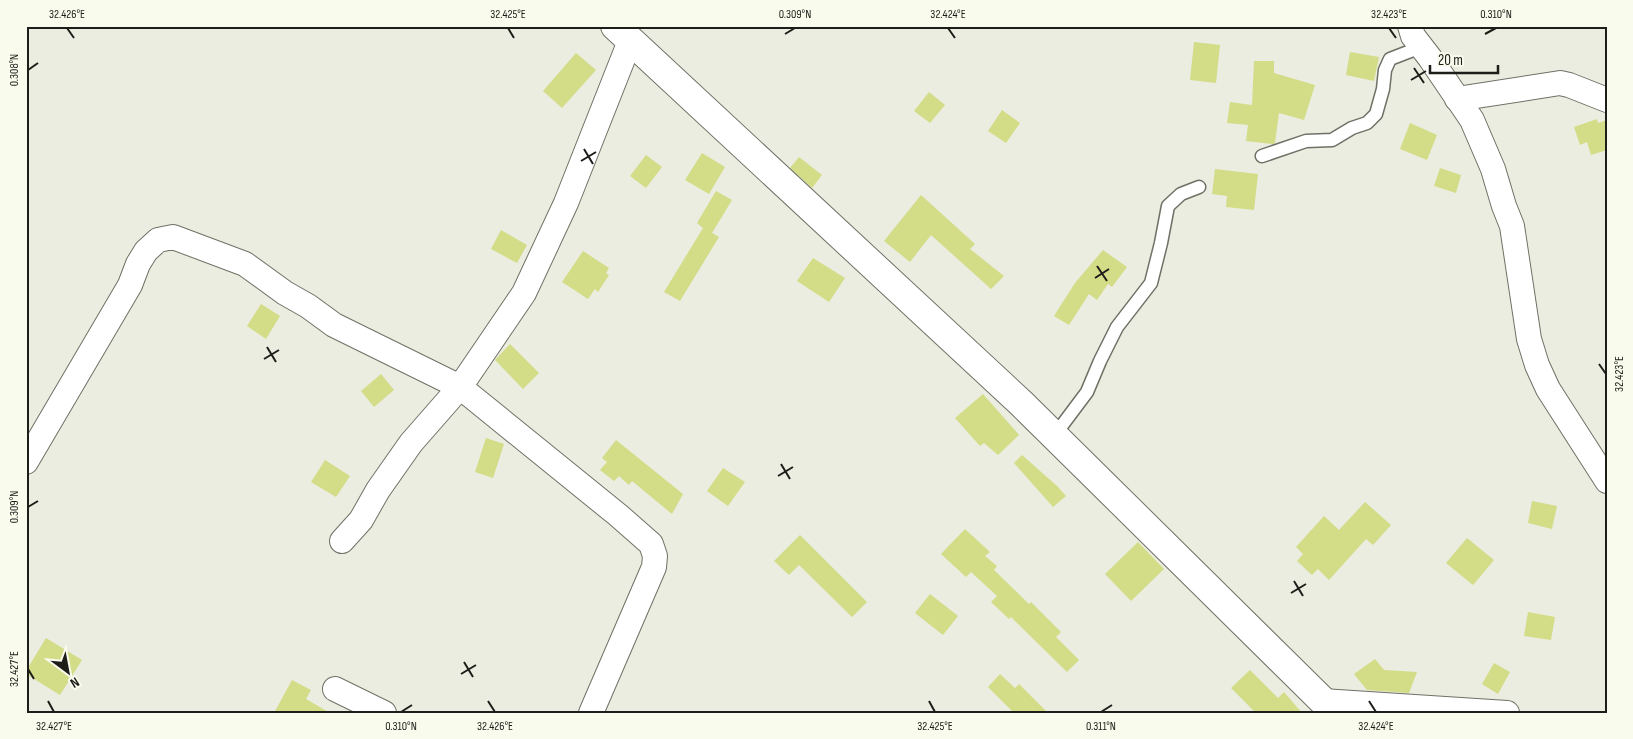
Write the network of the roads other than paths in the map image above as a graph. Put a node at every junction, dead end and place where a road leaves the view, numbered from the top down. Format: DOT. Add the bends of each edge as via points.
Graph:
graph roads {
  1 [pos="1410,26"];
  2 [pos="622,34"];
  3 [pos="1421,47"];
  4 [pos="1457,99"];
  5 [pos="1607,100"];
  6 [pos="1262,156"];
  7 [pos="1199,187"];
  8 [pos="460,387"];
  9 [pos="1054,436"];
  10 [pos="26,462"];
  11 [pos="1607,481"];
  12 [pos="342,541"];
  13 [pos="335,689"];
  14 [pos="1328,707"];
  15 [pos="384,713"];
  16 [pos="591,713"];
  17 [pos="1507,713"];
  1 -- 3 [label="street"];
  2 -- 8 [label="street" via="566,203 524,293"];
  2 -- 9 [label="street"];
  3 -- 4 [label="street"];
  3 -- 6 [label="lane" via="1390,60 1384,70 1376,114 1367,124 1352,128 1332,140 1306,141"];
  4 -- 5 [label="street" via="1560,84"];
  4 -- 11 [label="street" via="1476,128 1512,226 1529,339 1537,365"];
  7 -- 9 [label="lane" via="1181,194 1168,206 1151,283 1117,327 1087,392"];
  8 -- 10 [label="street" via="334,325 245,264 173,237 158,240 146,251 130,285"];
  8 -- 12 [label="street" via="411,443 361,520"];
  8 -- 16 [label="street" via="651,544 654,567"];
  9 -- 14 [label="street"];
  13 -- 15 [label="street"];
  14 -- 17 [label="street"];
}
